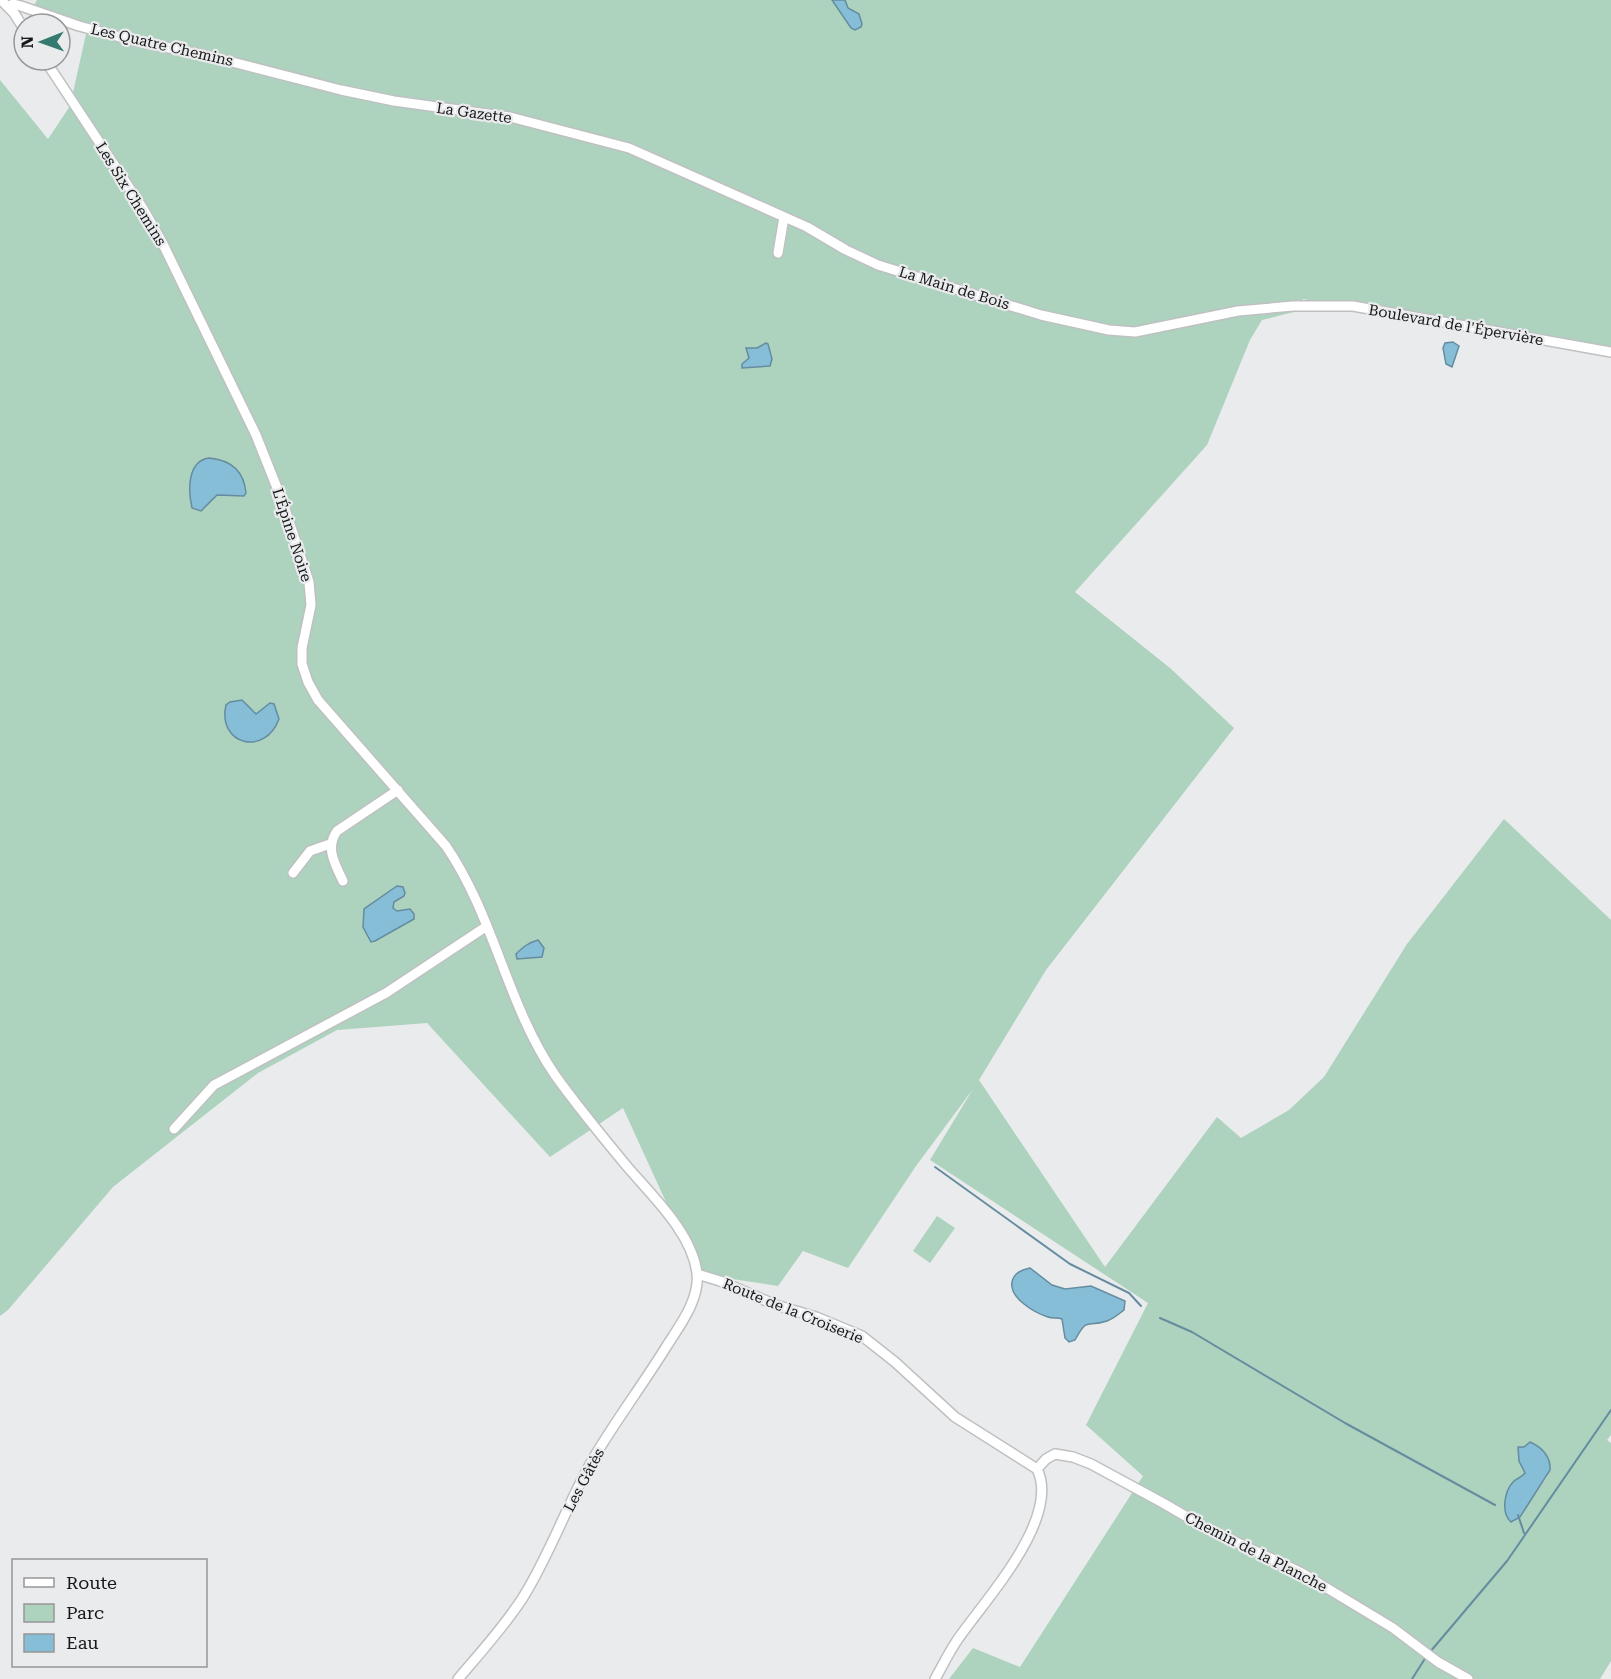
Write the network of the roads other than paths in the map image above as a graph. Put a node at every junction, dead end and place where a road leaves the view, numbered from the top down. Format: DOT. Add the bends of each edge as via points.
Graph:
graph roads {
  1 [pos="5,4"];
  2 [pos="53,72"];
  3 [pos="317,83"];
  4 [pos="629,148"];
  5 [pos="784,217"];
  6 [pos="778,253"];
  7 [pos="1301,306"];
  8 [pos="206,334"];
  9 [pos="1611,352"];
  10 [pos="398,790"];
  11 [pos="330,844"];
  12 [pos="293,873"];
  13 [pos="343,880"];
  14 [pos="487,926"];
  15 [pos="174,1129"];
  16 [pos="697,1274"];
  17 [pos="1037,1469"];
  18 [pos="458,1679"];
  19 [pos="936,1679"];
  20 [pos="1467,1679"];
  1 -- 3 [label="street, Les Quatre Chemins" via="16,4 131,40"];
  2 -- 8 [label="street, Les Six Chemins" via="142,207"];
  3 -- 4 [label="street, La Gazette" via="394,101 510,117"];
  4 -- 5 [label="street, La Main de Bois"];
  5 -- 6 [label="street"];
  5 -- 7 [label="street, La Main de Bois" via="878,265 1041,315 1110,330 1136,332 1238,311"];
  7 -- 9 [label="street, Boulevard de l'Épervière" via="1353,306"];
  8 -- 10 [label="street, L'Épine Noire" via="256,435 309,582 311,605 302,648 308,682 318,700"];
  10 -- 11 [label="street" via="337,831"];
  10 -- 14 [label="street, L'Épine Noire" via="459,865"];
  11 -- 12 [label="street" via="310,851"];
  11 -- 13 [label="street"];
  14 -- 15 [label="street" via="386,993 214,1085"];
  14 -- 16 [label="street, L'Épine Noire" via="538,1049 556,1077 680,1230"];
  16 -- 17 [label="street, Route de la Croiserie" via="862,1336 955,1416"];
  16 -- 18 [label="street, Les Gâtès" via="686,1315 594,1457 523,1597"];
  17 -- 19 [label="street" via="1042,1494 1030,1531"];
  17 -- 20 [label="street, Chemin de la Planche" via="1055,1454 1073,1456 1090,1464 1204,1527 1302,1573"];
}
